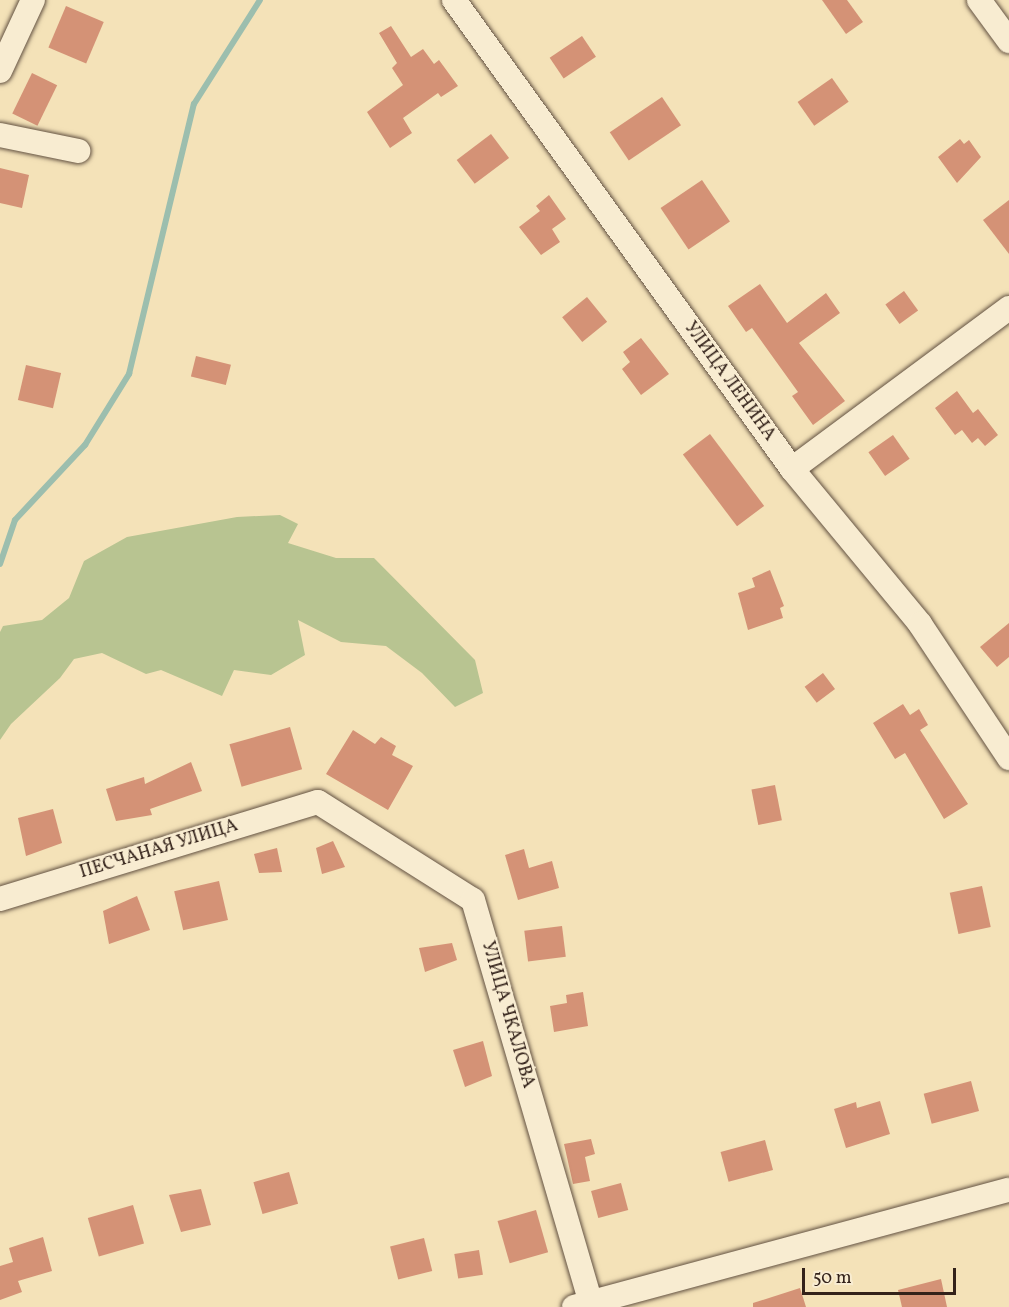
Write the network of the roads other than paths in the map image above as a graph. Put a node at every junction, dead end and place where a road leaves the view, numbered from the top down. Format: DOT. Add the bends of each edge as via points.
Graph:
graph roads {
  1 [pos="33,0"];
  2 [pos="454,0"];
  3 [pos="979,0"];
  4 [pos="1009,41"];
  5 [pos="0,71"];
  6 [pos="0,135"];
  7 [pos="78,151"];
  8 [pos="1009,308"];
  9 [pos="792,469"];
  10 [pos="1009,758"];
  11 [pos="318,802"];
  12 [pos="0,899"];
  13 [pos="1009,1190"];
  14 [pos="585,1305"];
  1 -- 5 [label="street"];
  2 -- 9 [label="street, УЛИЦА ЛЕНИНА"];
  3 -- 4 [label="street"];
  6 -- 7 [label="street"];
  8 -- 9 [label="street"];
  9 -- 10 [label="street, УЛИЦА ЛЕНИНА" via="920,624"];
  11 -- 12 [label="street, ПЕСЧАНАЯ УЛИЦА"];
  11 -- 14 [label="street, УЛИЦА ЧКАЛОВА" via="473,900"];
  13 -- 14 [label="street"];
}
